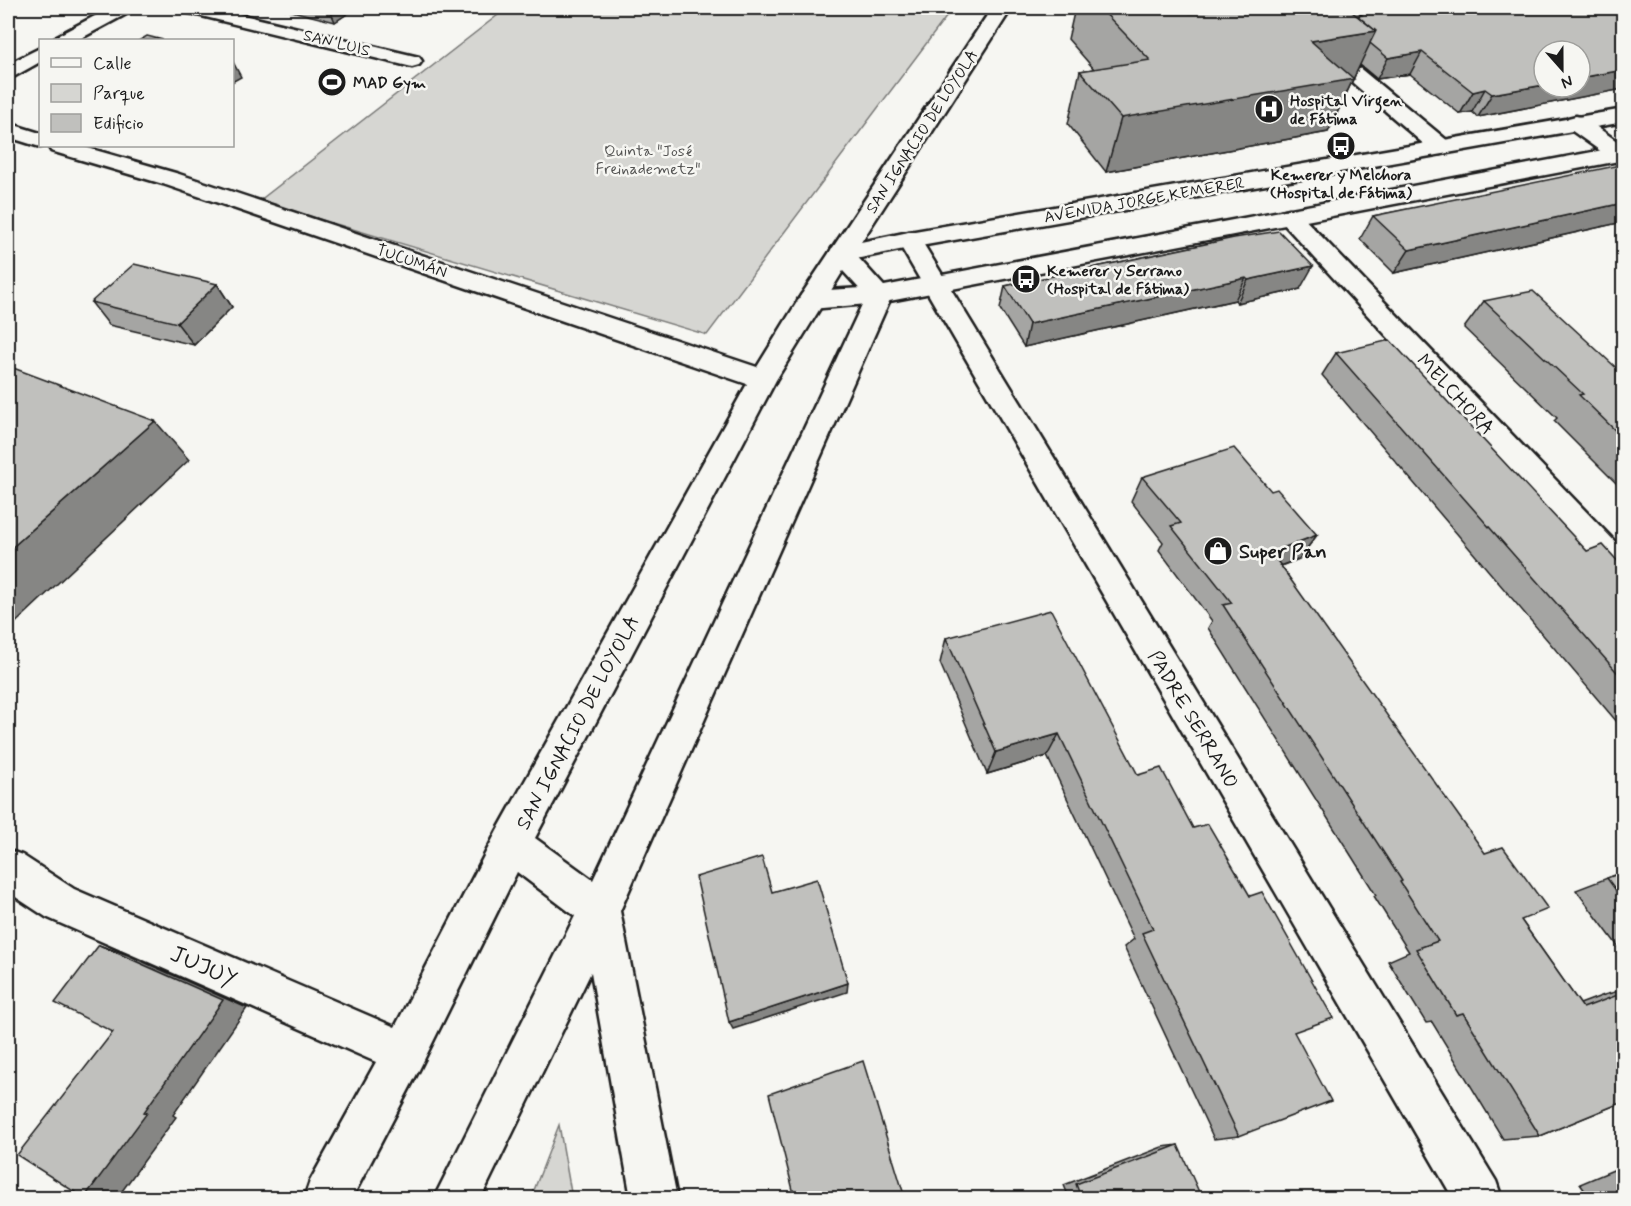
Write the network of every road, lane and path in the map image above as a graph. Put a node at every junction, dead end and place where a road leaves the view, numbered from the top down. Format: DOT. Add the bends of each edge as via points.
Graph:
graph roads {
  1 [pos="123,8"];
  2 [pos="192,8"];
  3 [pos="1002,8"];
  4 [pos="1276,8"];
  5 [pos="66,39"];
  6 [pos="39,55"];
  7 [pos="412,61"];
  8 [pos="8,72"];
  9 [pos="1623,115"];
  10 [pos="1576,123"];
  11 [pos="8,130"];
  12 [pos="39,140"];
  13 [pos="62,147"];
  14 [pos="1441,147"];
  15 [pos="1622,154"];
  16 [pos="1289,216"];
  17 [pos="909,240"];
  18 [pos="841,254"];
  19 [pos="934,283"];
  20 [pos="879,295"];
  21 [pos="811,300"];
  22 [pos="764,379"];
  23 [pos="1623,573"];
  24 [pos="511,844"];
  25 [pos="8,869"];
  26 [pos="600,910"];
  27 [pos="405,1053"];
  28 [pos="327,1198"];
  29 [pos="457,1198"];
  30 [pos="654,1198"];
  31 [pos="1479,1198"];
  1 -- 5 [label="street"];
  2 -- 7 [label="street, SAN LUIS"];
  3 -- 18 [label="street, SAN IGNACIO DE LOYOLA"];
  4 -- 14 [label="street"];
  6 -- 8 [label="street"];
  9 -- 10 [label="street, AVENIDA JORGE KEMERER"];
  10 -- 14 [label="street, AVENIDA JORGE KEMERER"];
  10 -- 15 [label="street"];
  11 -- 12 [label="street"];
  13 -- 22 [label="street, TUCUMÁN" via="171,179"];
  14 -- 17 [label="street, AVENIDA JORGE KEMERER"];
  15 -- 16 [label="street"];
  16 -- 19 [label="street"];
  16 -- 23 [label="street, MELCHORA"];
  17 -- 18 [label="street, AVENIDA JORGE KEMERER"];
  17 -- 19 [label="street, PADRE SERRANO"];
  18 -- 20 [label="street"];
  18 -- 21 [label="street, SAN IGNACIO DE LOYOLA"];
  19 -- 20 [label="street"];
  19 -- 31 [label="street, PADRE SERRANO"];
  20 -- 21 [label="street"];
  20 -- 26 [label="street"];
  21 -- 22 [label="street, SAN IGNACIO DE LOYOLA"];
  22 -- 24 [label="street, SAN IGNACIO DE LOYOLA"];
  24 -- 26 [label="street"];
  24 -- 27 [label="street, SAN IGNACIO DE LOYOLA"];
  25 -- 27 [label="street, JUJUY" via="60,903"];
  26 -- 29 [label="street"];
  26 -- 30 [label="street"];
  27 -- 28 [label="street, SAN IGNACIO DE LOYOLA"];
}
